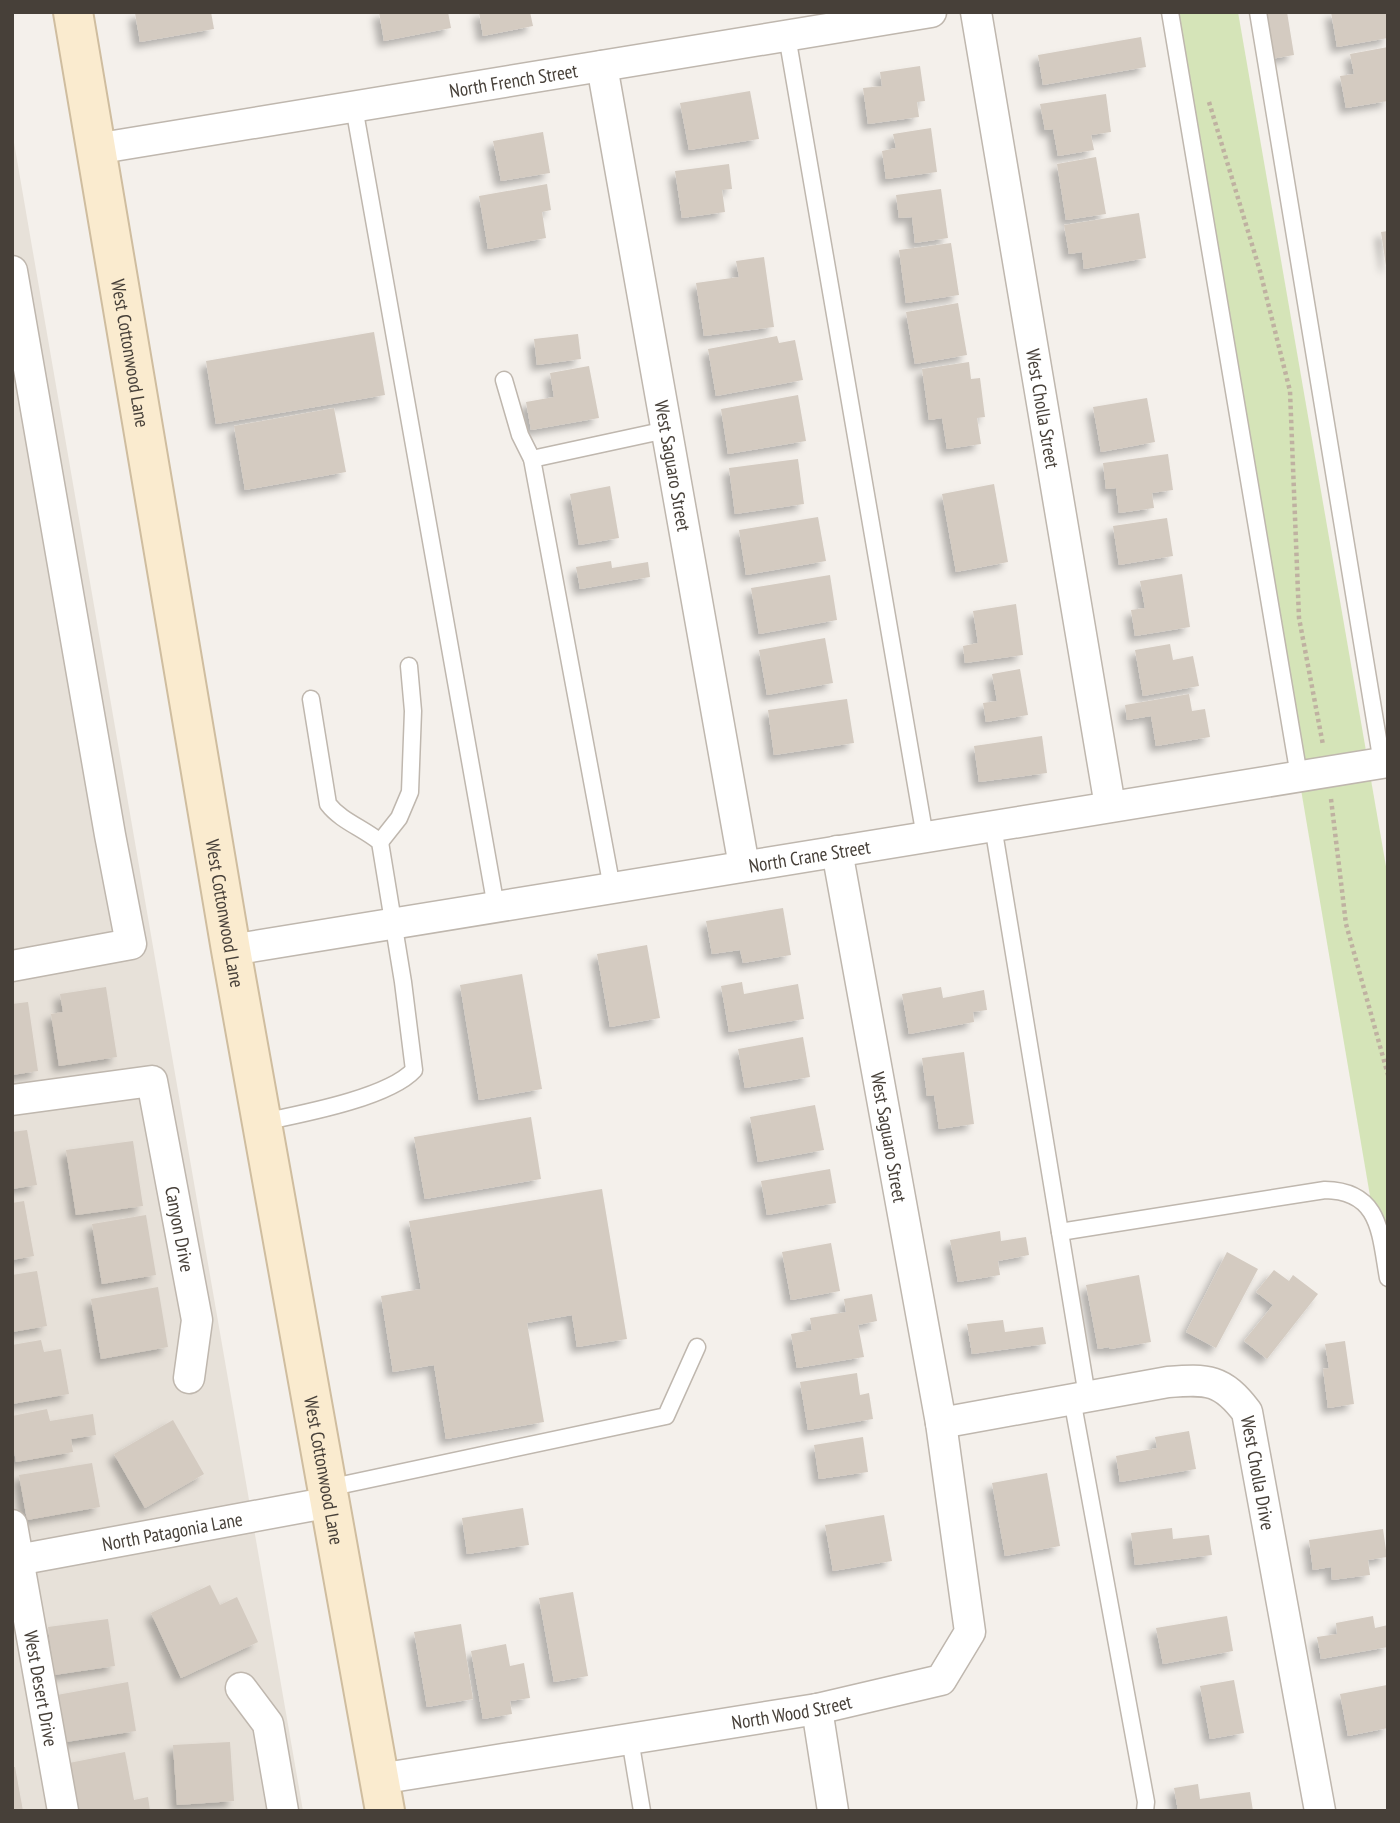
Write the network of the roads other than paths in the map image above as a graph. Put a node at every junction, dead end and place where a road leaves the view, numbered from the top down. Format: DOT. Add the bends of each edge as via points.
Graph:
graph roads {
  1 [pos="74,12"];
  2 [pos="930,12"];
  3 [pos="976,12"];
  4 [pos="1170,12"];
  5 [pos="1258,12"];
  6 [pos="787,36"];
  7 [pos="602,66"];
  8 [pos="354,107"];
  9 [pos="95,149"];
  10 [pos="12,271"];
  11 [pos="504,380"];
  12 [pos="666,430"];
  13 [pos="532,459"];
  14 [pos="409,666"];
  15 [pos="312,699"];
  16 [pos="1385,762"];
  17 [pos="1314,774"];
  18 [pos="1110,806"];
  19 [pos="993,826"];
  20 [pos="925,837"];
  21 [pos="380,842"];
  22 [pos="837,851"];
  23 [pos="744,866"];
  24 [pos="612,888"];
  25 [pos="496,906"];
  26 [pos="393,923"];
  27 [pos="231,950"];
  28 [pos="12,966"];
  29 [pos="12,1100"];
  30 [pos="263,1122"];
  31 [pos="1060,1232"];
  32 [pos="1388,1278"];
  33 [pos="697,1347"];
  34 [pos="189,1378"];
  35 [pos="1079,1398"];
  36 [pos="941,1423"];
  37 [pos="329,1495"];
  38 [pos="12,1525"];
  39 [pos="16,1560"];
  40 [pos="241,1688"];
  41 [pos="817,1709"];
  42 [pos="630,1739"];
  43 [pos="382,1795"];
  44 [pos="277,1810"];
  45 [pos="63,1811"];
  46 [pos="642,1811"];
  47 [pos="833,1811"];
  48 [pos="1145,1811"];
  49 [pos="1320,1811"];
  1 -- 9 [label="main road, West Cottonwood Lane"];
  2 -- 6 [label="street, North French Street"];
  3 -- 18 [label="street, West Cholla Street"];
  4 -- 17 [label="lane"];
  5 -- 16 [label="lane"];
  6 -- 7 [label="street, North French Street"];
  6 -- 20 [label="lane"];
  7 -- 8 [label="street, North French Street"];
  7 -- 12 [label="street, West Saguaro Street"];
  8 -- 9 [label="street, North French Street"];
  8 -- 25 [label="lane"];
  9 -- 27 [label="main road, West Cottonwood Lane"];
  10 -- 28 [label="street" via="131,944"];
  11 -- 13 [label="lane"];
  12 -- 13 [label="lane"];
  12 -- 23 [label="street, West Saguaro Street"];
  13 -- 24 [label="lane"];
  14 -- 21 [label="lane" via="413,711 410,792 399,818"];
  15 -- 21 [label="lane" via="328,804 338,817"];
  16 -- 17 [label="street, North Crane Street"];
  17 -- 18 [label="street, North Crane Street"];
  18 -- 19 [label="street, North Crane Street"];
  19 -- 20 [label="street, North Crane Street"];
  19 -- 31 [label="lane"];
  20 -- 22 [label="street, North Crane Street"];
  21 -- 26 [label="lane"];
  22 -- 23 [label="street, North Crane Street"];
  22 -- 36 [label="street, West Saguaro Street"];
  23 -- 24 [label="street, North Crane Street"];
  24 -- 25 [label="street, North Crane Street"];
  25 -- 26 [label="street, North Crane Street"];
  26 -- 27 [label="street, North Crane Street"];
  26 -- 30 [label="lane" via="414,1070 406,1078 350,1102"];
  27 -- 30 [label="main road, West Cottonwood Lane"];
  29 -- 34 [label="street, Canyon Drive" via="152,1081 197,1320"];
  30 -- 37 [label="main road, West Cottonwood Lane"];
  31 -- 32 [label="lane" via="1345,1191 1371,1211"];
  31 -- 35 [label="lane"];
  33 -- 37 [label="lane" via="666,1416"];
  35 -- 36 [label="street, West Cholla Drive"];
  35 -- 48 [label="lane"];
  35 -- 49 [label="street, West Cholla Drive" via="1196,1380 1215,1383 1234,1394 1247,1412"];
  36 -- 41 [label="street, North Wood Street" via="970,1632 941,1680"];
  37 -- 39 [label="street, North Patagonia Lane"];
  37 -- 43 [label="main road, West Cottonwood Lane"];
  38 -- 39 [label="street, West Desert Drive"];
  39 -- 45 [label="street, West Desert Drive"];
  40 -- 44 [label="street" via="268,1724"];
  41 -- 42 [label="street, North Wood Street"];
  41 -- 47 [label="street"];
  42 -- 43 [label="street, North Wood Street"];
  42 -- 46 [label="lane"];
}
